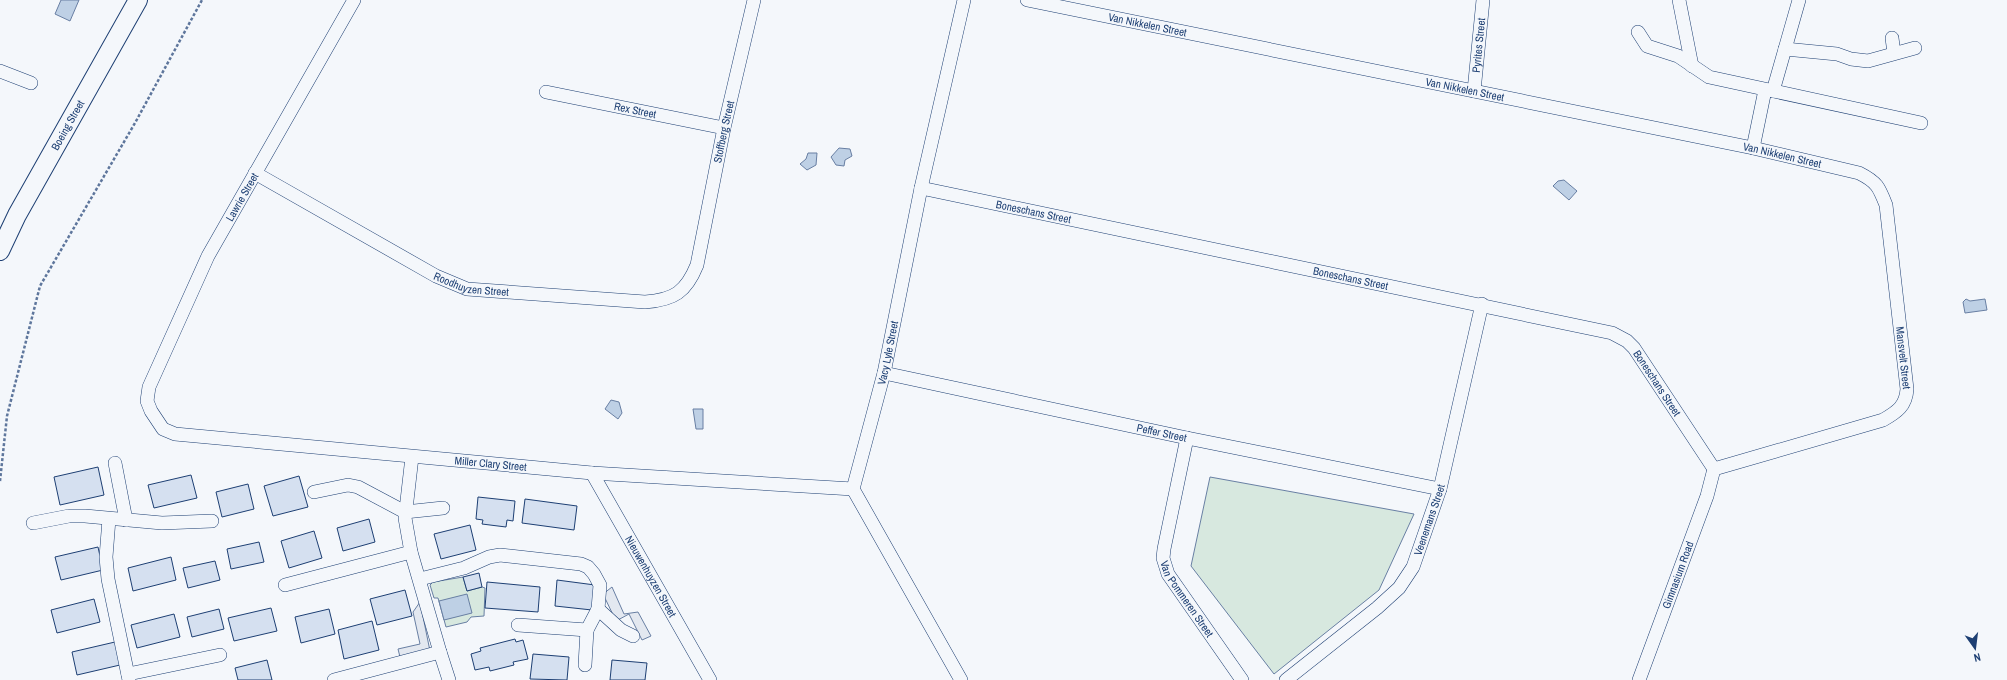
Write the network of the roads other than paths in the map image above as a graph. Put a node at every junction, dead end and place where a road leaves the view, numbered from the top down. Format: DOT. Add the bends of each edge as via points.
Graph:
graph roads {
  1 [pos="131,0"];
  2 [pos="138,0"];
  3 [pos="354,0"];
  4 [pos="754,0"];
  5 [pos="964,0"];
  6 [pos="1027,0"];
  7 [pos="1483,0"];
  8 [pos="1679,0"];
  9 [pos="1799,0"];
  10 [pos="1638,32"];
  11 [pos="1892,38"];
  12 [pos="1785,48"];
  13 [pos="1915,48"];
  14 [pos="1894,53"];
  15 [pos="1692,66"];
  16 [pos="0,71"];
  17 [pos="31,83"];
  18 [pos="1769,90"];
  19 [pos="1474,91"];
  20 [pos="546,92"];
  21 [pos="1921,123"];
  22 [pos="724,128"];
  23 [pos="1753,148"];
  24 [pos="255,173"];
  25 [pos="921,188"];
  26 [pos="1886,205"];
  27 [pos="0,233"];
  28 [pos="0,251"];
  29 [pos="697,265"];
  30 [pos="1482,304"];
  31 [pos="884,373"];
  32 [pos="147,401"];
  33 [pos="1187,438"];
  34 [pos="412,457"];
  35 [pos="115,463"];
  36 [pos="1714,469"];
  37 [pos="592,473"];
  38 [pos="853,489"];
  39 [pos="1440,489"];
  40 [pos="314,492"];
  41 [pos="443,508"];
  42 [pos="405,512"];
  43 [pos="109,519"];
  44 [pos="126,520"];
  45 [pos="212,521"];
  46 [pos="33,523"];
  47 [pos="411,552"];
  48 [pos="420,579"];
  49 [pos="285,585"];
  50 [pos="598,609"];
  51 [pos="518,625"];
  52 [pos="587,630"];
  53 [pos="633,636"];
  54 [pos="440,652"];
  55 [pos="220,655"];
  56 [pos="585,665"];
  57 [pos="129,677"];
  58 [pos="334,680"];
  59 [pos="449,680"];
  60 [pos="710,680"];
  61 [pos="961,680"];
  62 [pos="1242,680"];
  63 [pos="1286,680"];
  64 [pos="1639,680"];
  1 -- 27 [label="main road, Boeing Street" via="10,209"];
  2 -- 28 [label="main road, Boeing Street" via="17,215"];
  3 -- 24 [label="street, Lawrie Street"];
  4 -- 22 [label="street, Stoffberg Street"];
  5 -- 25 [label="street, Vacy Lyle Street"];
  6 -- 19 [label="street, Van Nikkelen Street"];
  7 -- 19 [label="street, Pyrites Street"];
  8 -- 15 [label="street"];
  9 -- 12 [label="street"];
  10 -- 15 [label="street" via="1648,46 1678,56"];
  11 -- 14 [label="street"];
  12 -- 14 [label="street" via="1837,54 1862,61"];
  12 -- 18 [label="street"];
  13 -- 14 [label="street"];
  15 -- 18 [label="street" via="1709,77"];
  16 -- 17 [label="street"];
  18 -- 21 [label="street"];
  18 -- 23 [label="street"];
  19 -- 23 [label="street, Van Nikkelen Street"];
  20 -- 22 [label="street, Rex Street"];
  22 -- 29 [label="street, Stoffberg Street"];
  23 -- 26 [label="street, Van Nikkelen Street" via="1859,173 1872,179 1878,186"];
  24 -- 29 [label="street, Roodhuyzen Street" via="436,276 467,289 660,301 671,298 682,290 691,279"];
  24 -- 32 [label="street, Lawrie Street" via="208,256 149,387"];
  25 -- 30 [label="street, Boneschans Street"];
  25 -- 31 [label="street, Vacy Lyle Street"];
  26 -- 36 [label="street, Mansvelt Street" via="1907,389 1902,407 1883,420"];
  30 -- 36 [label="street, Boneschans Street" via="1622,337 1634,348"];
  30 -- 39 [label="street, Veenemans Street"];
  31 -- 33 [label="street, Peffer Street"];
  31 -- 38 [label="street, Vacy Lyle Street"];
  32 -- 34 [label="street, Miller Clary Street" via="163,429 175,434"];
  33 -- 39 [label="street, Peffer Street"];
  33 -- 62 [label="street, Van Pommeren Street" via="1164,549 1165,567"];
  34 -- 37 [label="street, Miller Clary Street"];
  34 -- 42 [label="street"];
  35 -- 44 [label="street"];
  36 -- 64 [label="street, Gimnasium Road" via="1707,496"];
  37 -- 38 [label="street, Miller Clary Street"];
  37 -- 60 [label="street, Nieuwenhuyzen Street"];
  38 -- 61 [label="street"];
  39 -- 63 [label="street, Veenemans Street" via="1413,567 1399,588"];
  40 -- 42 [label="street" via="348,485 358,487"];
  41 -- 42 [label="street"];
  42 -- 47 [label="street"];
  43 -- 44 [label="street"];
  43 -- 46 [label="street" via="69,516"];
  43 -- 57 [label="street" via="106,556 108,579"];
  44 -- 45 [label="street" via="162,523"];
  47 -- 48 [label="street"];
  47 -- 49 [label="street"];
  48 -- 50 [label="street" via="464,568 488,557 500,555 581,564 594,574 600,585"];
  48 -- 54 [label="street"];
  50 -- 52 [label="street"];
  50 -- 53 [label="street" via="621,630"];
  51 -- 52 [label="street"];
  52 -- 56 [label="street"];
  54 -- 58 [label="street"];
  54 -- 59 [label="street"];
  55 -- 57 [label="street"];
}
